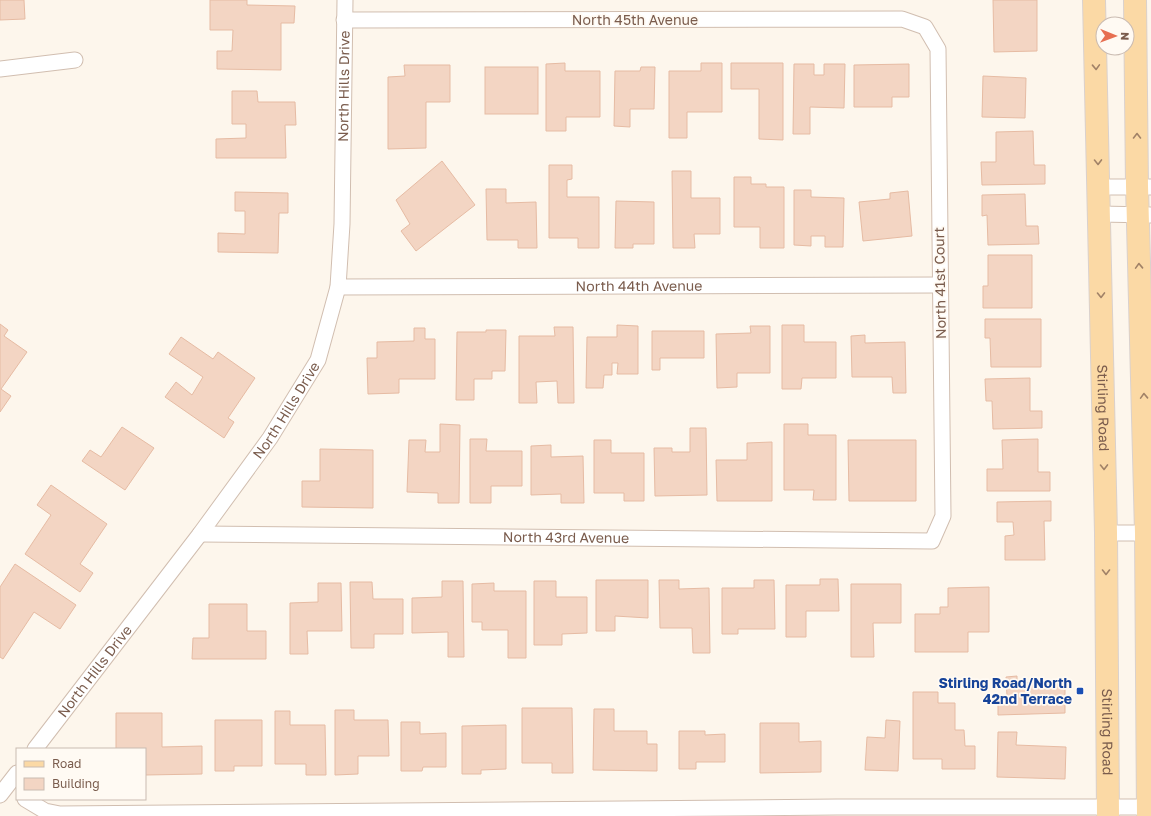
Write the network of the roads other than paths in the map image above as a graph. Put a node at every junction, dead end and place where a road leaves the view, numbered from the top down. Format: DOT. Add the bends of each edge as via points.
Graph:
graph roads {
  1 [pos="345,0"];
  2 [pos="1094,0"];
  3 [pos="1135,0"];
  4 [pos="344,20"];
  5 [pos="925,27"];
  6 [pos="76,60"];
  7 [pos="0,69"];
  8 [pos="1144,186"];
  9 [pos="1098,187"];
  10 [pos="1099,214"];
  11 [pos="1144,214"];
  12 [pos="940,285"];
  13 [pos="338,287"];
  14 [pos="1106,532"];
  15 [pos="1149,533"];
  16 [pos="200,534"];
  17 [pos="932,541"];
  18 [pos="36,748"];
  19 [pos="27,800"];
  20 [pos="1149,810"];
  21 [pos="1108,812"];
  22 [pos="135,815"];
  1 -- 4 [label="street, North Hills Drive"];
  2 -- 9 [label="main road, Stirling Road, one-way"];
  8 -- 3 [label="main road, one-way"];
  4 -- 5 [label="street, North 45th Avenue" via="902,19"];
  4 -- 13 [label="street, North Hills Drive" via="342,224"];
  5 -- 12 [label="street, North 41st Court" via="938,49"];
  6 -- 7 [label="street"];
  8 -- 9 [label="street"];
  8 -- 11 [label="main road"];
  9 -- 10 [label="main road, Stirling Road"];
  10 -- 11 [label="street"];
  10 -- 14 [label="main road, Stirling Road, one-way"];
  15 -- 11 [label="main road, one-way"];
  12 -- 13 [label="street, North 44th Avenue"];
  12 -- 17 [label="street, North 41st Court" via="943,516"];
  13 -- 16 [label="street, North Hills Drive" via="318,360 270,438"];
  14 -- 15 [label="street"];
  14 -- 21 [label="main road, Stirling Road, one-way"];
  15 -- 20 [label="main road"];
  16 -- 17 [label="street, North 43rd Avenue"];
  16 -- 18 [label="street, North Hills Drive"];
  19 -- 22 [label="street" via="44,811 60,814"];
  20 -- 21 [label="street"];
  21 -- 22 [label="street" via="821,807"];
}
